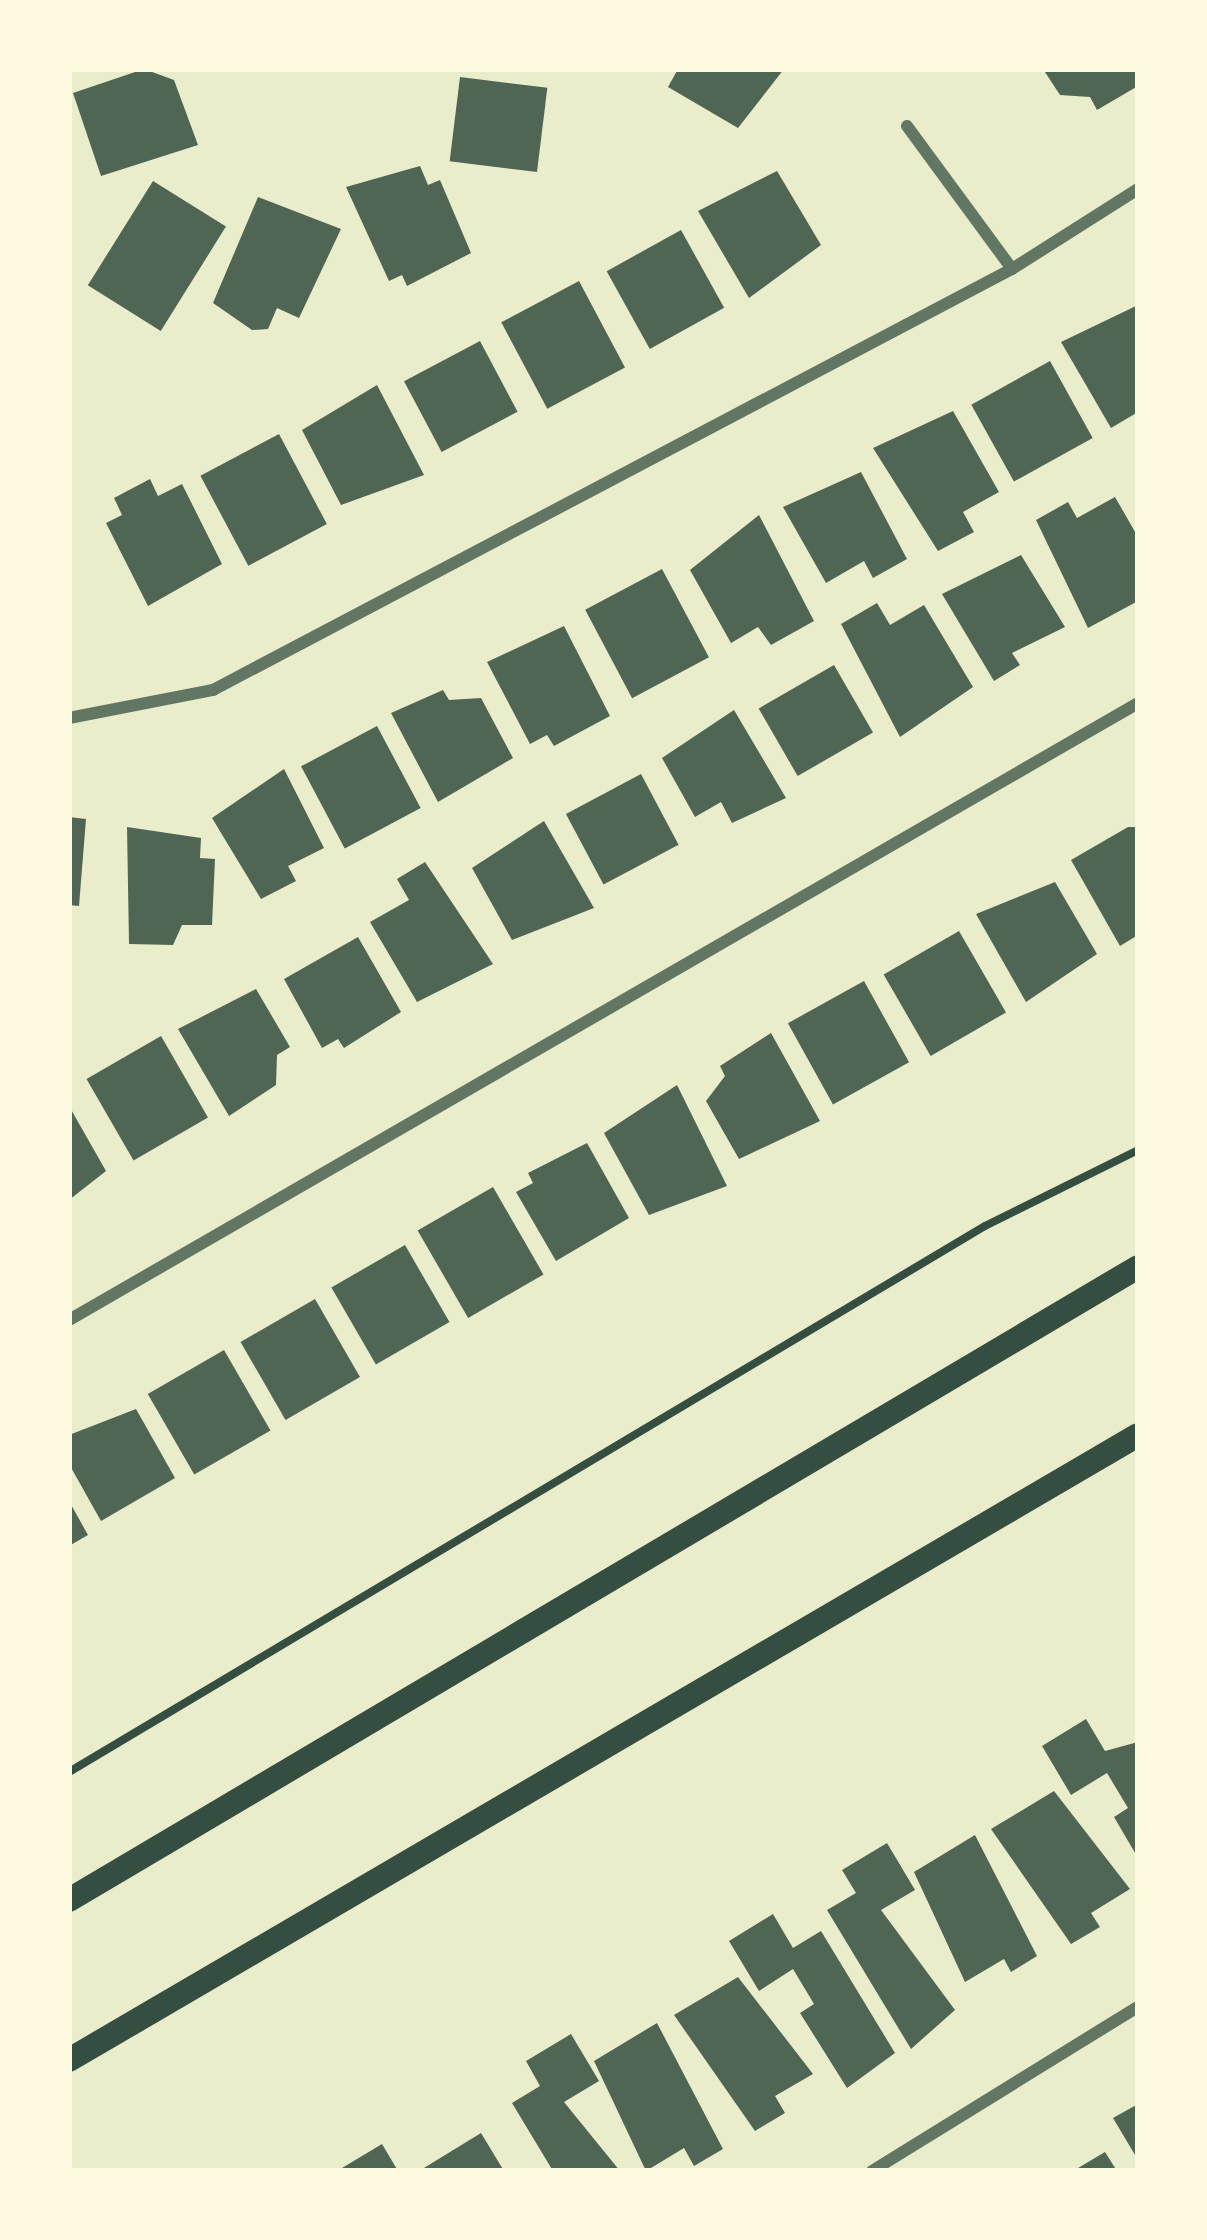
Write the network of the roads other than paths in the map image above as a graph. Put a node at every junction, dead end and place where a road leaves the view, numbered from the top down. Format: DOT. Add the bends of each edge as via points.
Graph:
graph roads {
  1 [pos="908,126"];
  2 [pos="1138,189"];
  3 [pos="1012,269"];
  4 [pos="1138,703"];
  5 [pos="69,718"];
  6 [pos="1138,1267"];
  7 [pos="69,1320"];
  8 [pos="1138,1435"];
  9 [pos="69,1900"];
  10 [pos="1138,2007"];
  11 [pos="69,2060"];
  12 [pos="872,2171"];
  1 -- 3 [label="street"];
  2 -- 3 [label="street"];
  3 -- 5 [label="street" via="212,690"];
  4 -- 7 [label="street"];
  6 -- 9 [label="main road"];
  8 -- 11 [label="main road"];
  10 -- 12 [label="street"];
}
